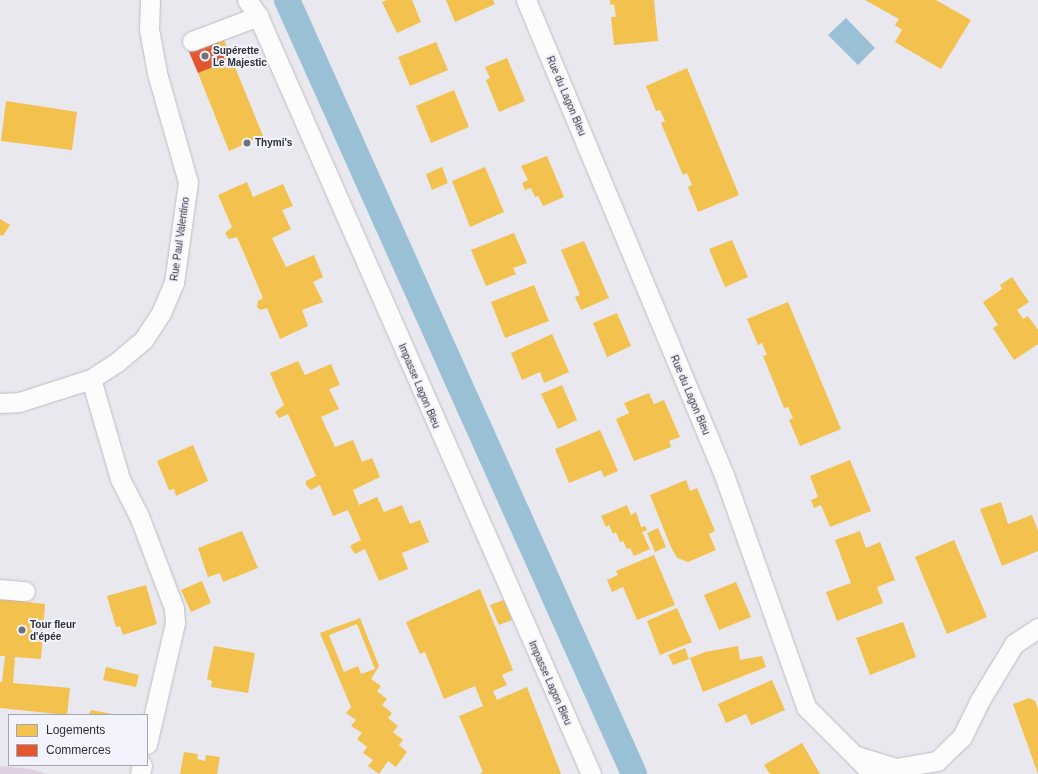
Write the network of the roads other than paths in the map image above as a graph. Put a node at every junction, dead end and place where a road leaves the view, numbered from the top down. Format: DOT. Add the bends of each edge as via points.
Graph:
graph roads {
  1 [pos="150,0"];
  2 [pos="247,0"];
  3 [pos="526,0"];
  4 [pos="258,16"];
  5 [pos="192,41"];
  6 [pos="90,378"];
  7 [pos="0,403"];
  8 [pos="0,589"];
  9 [pos="25,591"];
  10 [pos="1038,628"];
  11 [pos="148,740"];
  12 [pos="855,756"];
  13 [pos="590,774"];
  14 [pos="873,774"];
  1 -- 6 [label="street, Rue Paul Valentino" via="149,29 157,73 188,182 174,283 161,313 144,339 117,362"];
  2 -- 4 [label="street, Impasse Lagon Bleu"];
  3 -- 12 [label="street, Rue du Lagon Bleu" via="724,475 806,707"];
  4 -- 5 [label="street"];
  4 -- 13 [label="street, Impasse Lagon Bleu"];
  6 -- 7 [label="street, Rue Paul Valentino" via="19,402"];
  6 -- 11 [label="street" via="120,479 139,516 174,608 173,630"];
  8 -- 9 [label="street"];
  10 -- 12 [label="street" via="1014,644 980,700 962,737 937,761 896,768"];
  12 -- 14 [label="street, Rue du Lagon Bleu"];
}
